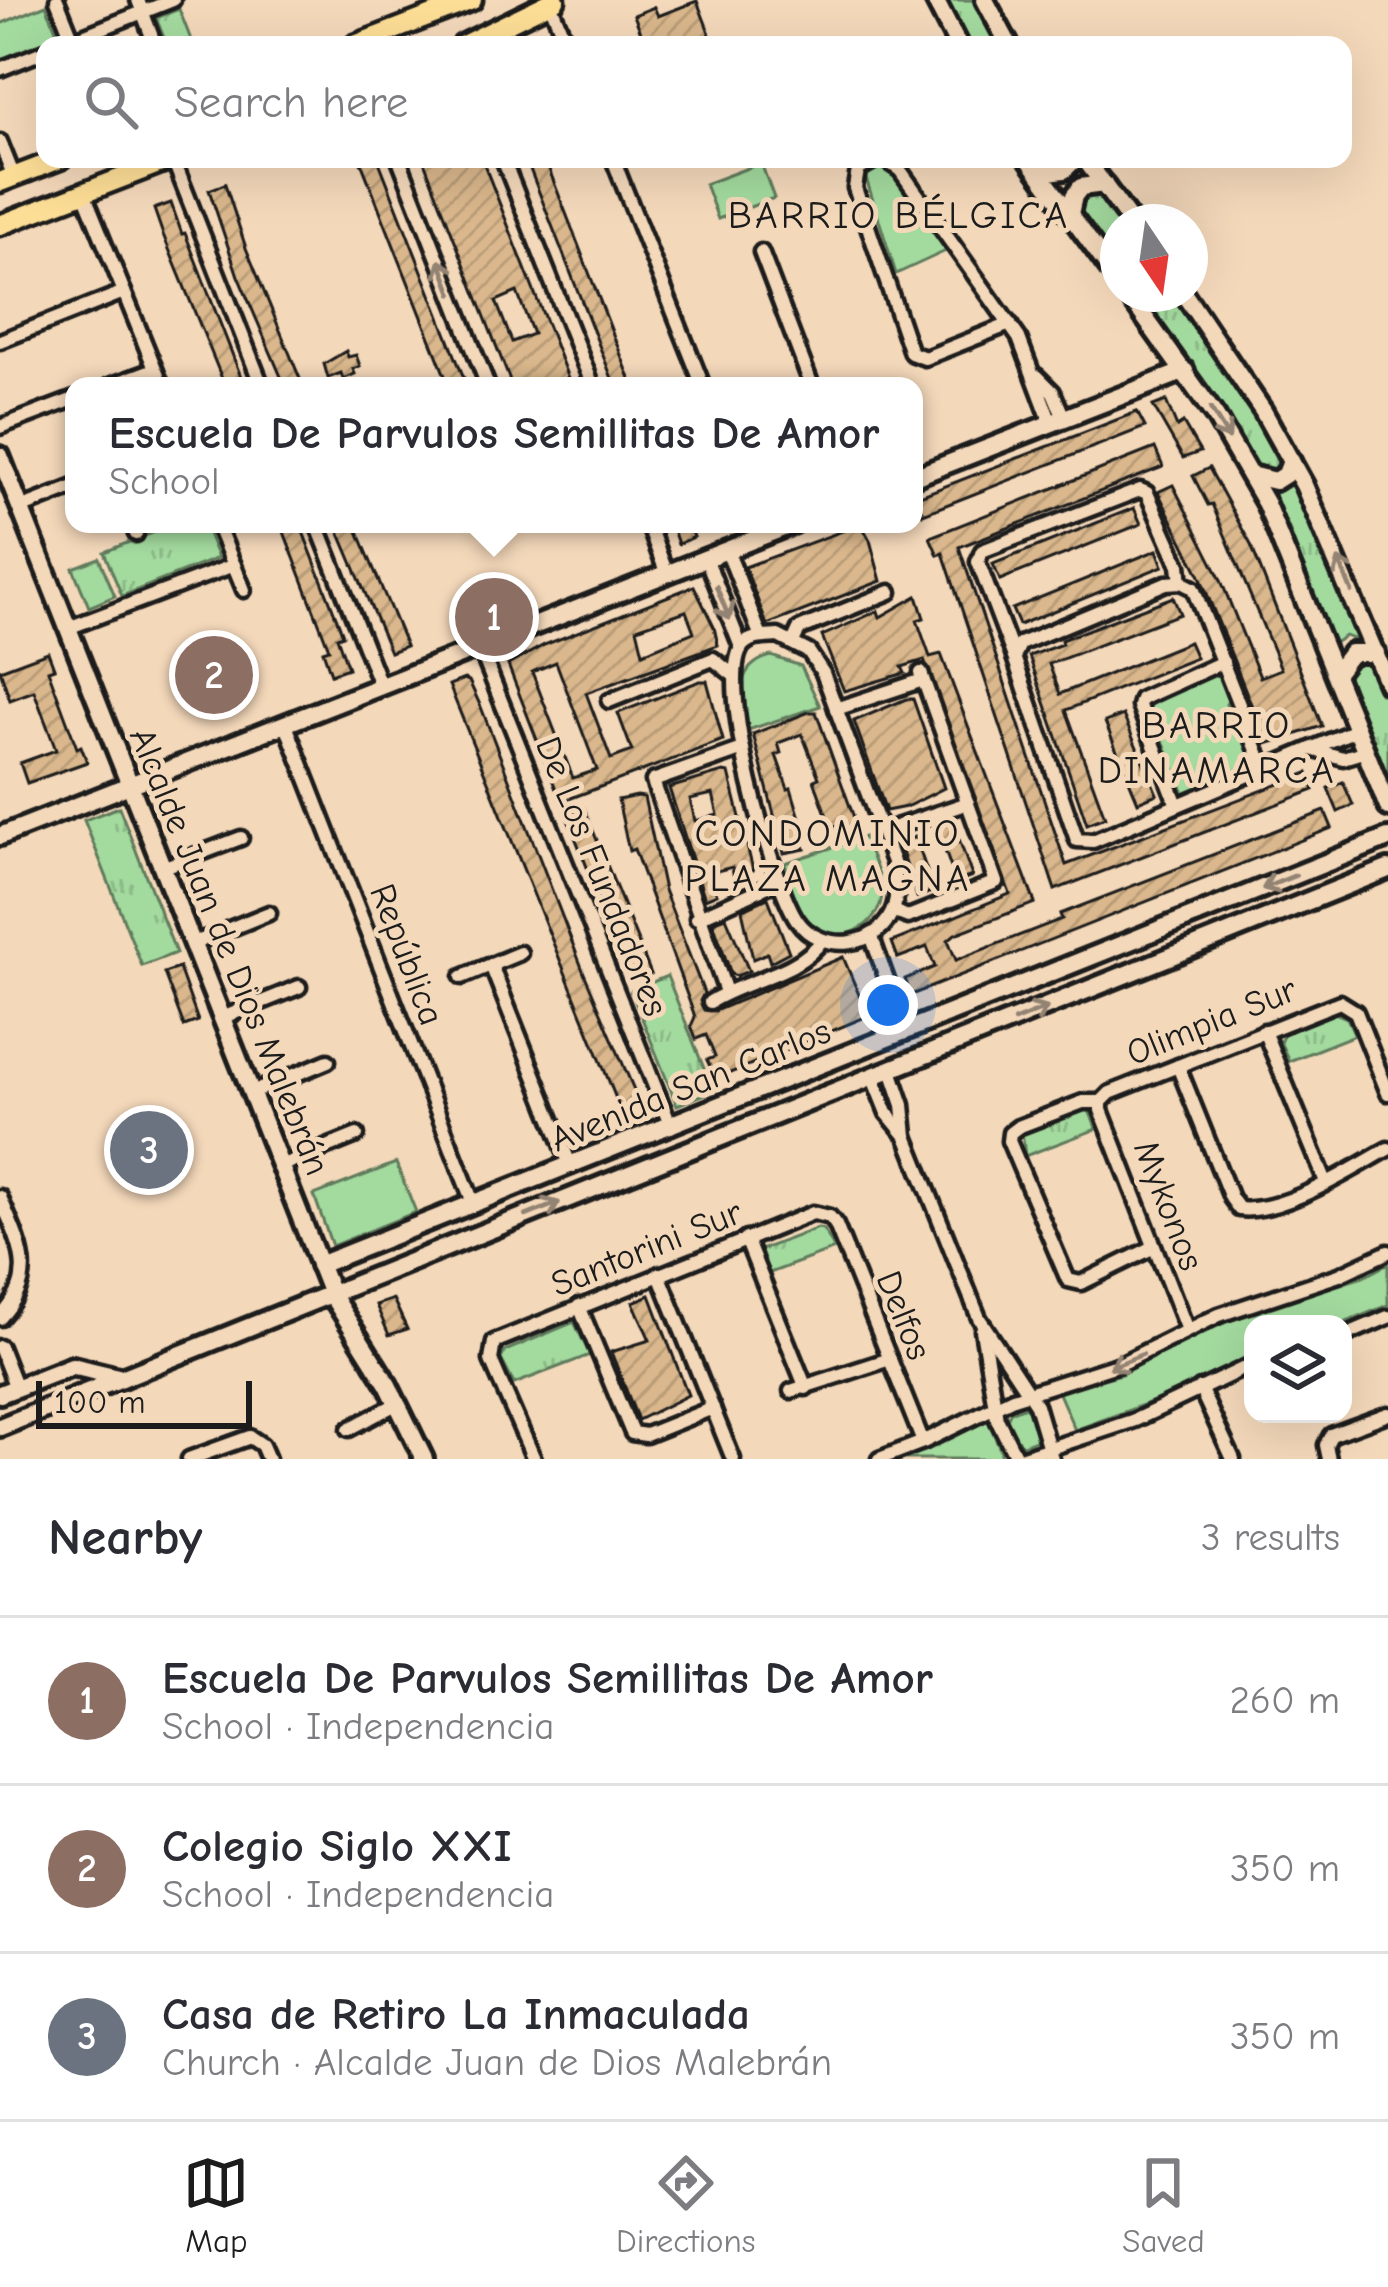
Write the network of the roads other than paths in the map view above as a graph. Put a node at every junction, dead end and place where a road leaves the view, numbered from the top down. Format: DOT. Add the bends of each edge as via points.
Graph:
graph roads {
  1 [pos="57,0"];
  2 [pos="172,0"];
  3 [pos="935,0"];
  4 [pos="985,0"];
  5 [pos="553,1"];
  6 [pos="463,2"];
  7 [pos="140,6"];
  8 [pos="65,36"];
  9 [pos="78,36"];
  10 [pos="152,36"];
  11 [pos="398,36"];
  12 [pos="481,36"];
  13 [pos="564,36"];
  14 [pos="953,36"];
  15 [pos="1004,36"];
  16 [pos="36,55"];
  17 [pos="0,69"];
  18 [pos="0,142"];
  19 [pos="37,168"];
  20 [pos="148,168"];
  21 [pos="176,168"];
  22 [pos="403,168"];
  23 [pos="507,168"];
  24 [pos="617,168"];
  25 [pos="865,168"];
  26 [pos="899,168"];
  27 [pos="1036,168"];
  28 [pos="1092,168"];
  29 [pos="7,180"];
  30 [pos="1104,184"];
  31 [pos="83,193"];
  32 [pos="1118,204"];
  33 [pos="1070,214"];
  34 [pos="0,225"];
  35 [pos="761,252"];
  36 [pos="1100,255"];
  37 [pos="124,292"];
  38 [pos="1141,312"];
  39 [pos="1196,312"];
  40 [pos="1010,324"];
  41 [pos="0,340"];
  42 [pos="154,369"];
  43 [pos="1185,371"];
  44 [pos="133,377"];
  45 [pos="158,377"];
  46 [pos="258,377"];
  47 [pos="484,377"];
  48 [pos="589,377"];
  49 [pos="699,377"];
  50 [pos="809,377"];
  51 [pos="65,402"];
  52 [pos="1058,421"];
  53 [pos="0,427"];
  54 [pos="0,456"];
  55 [pos="1291,460"];
  56 [pos="923,474"];
  57 [pos="1250,475"];
  58 [pos="65,490"];
  59 [pos="20,508"];
  60 [pos="221,533"];
  61 [pos="321,533"];
  62 [pos="651,533"];
  63 [pos="755,533"];
  64 [pos="727,550"];
  65 [pos="706,558"];
  66 [pos="234,565"];
  67 [pos="667,574"];
  68 [pos="1183,582"];
  69 [pos="244,590"];
  70 [pos="890,592"];
  71 [pos="68,628"];
  72 [pos="761,638"];
  73 [pos="793,642"];
  74 [pos="741,647"];
  75 [pos="480,648"];
  76 [pos="1017,650"];
  77 [pos="1376,653"];
  78 [pos="1222,662"];
  79 [pos="1336,673"];
  80 [pos="732,674"];
  81 [pos="1388,684"];
  82 [pos="381,687"];
  83 [pos="609,703"];
  84 [pos="836,709"];
  85 [pos="286,724"];
  86 [pos="1358,729"];
  87 [pos="743,748"];
  88 [pos="1310,748"];
  89 [pos="1366,751"];
  90 [pos="1264,768"];
  91 [pos="130,786"];
  92 [pos="968,803"];
  93 [pos="1177,805"];
  94 [pos="1388,807"];
  95 [pos="884,831"];
  96 [pos="0,836"];
  97 [pos="241,838"];
  98 [pos="1388,838"];
  99 [pos="162,868"];
  100 [pos="1388,869"];
  101 [pos="779,881"];
  102 [pos="893,911"];
  103 [pos="269,913"];
  104 [pos="697,918"];
  105 [pos="871,935"];
  106 [pos="822,940"];
  107 [pos="192,944"];
  108 [pos="520,953"];
  109 [pos="490,965"];
  110 [pos="462,977"];
  111 [pos="299,986"];
  112 [pos="726,992"];
  113 [pos="710,1002"];
  114 [pos="963,1010"];
  115 [pos="222,1018"];
  116 [pos="1264,1030"];
  117 [pos="906,1033"];
  118 [pos="974,1036"];
  119 [pos="328,1061"];
  120 [pos="1178,1066"];
  121 [pos="882,1074"];
  122 [pos="251,1093"];
  123 [pos="1388,1093"];
  124 [pos="1102,1102"];
  125 [pos="671,1127"];
  126 [pos="358,1135"];
  127 [pos="1388,1149"];
  128 [pos="280,1166"];
  129 [pos="571,1167"];
  130 [pos="1326,1183"];
  131 [pos="0,1197"];
  132 [pos="474,1204"];
  133 [pos="825,1214"];
  134 [pos="411,1234"];
  135 [pos="746,1239"];
  136 [pos="1154,1247"];
  137 [pos="1388,1252"];
  138 [pos="425,1256"];
  139 [pos="320,1265"];
  140 [pos="385,1272"];
  141 [pos="659,1274"];
  142 [pos="331,1294"];
  143 [pos="579,1306"];
  144 [pos="1388,1317"];
  145 [pos="0,1318"];
  146 [pos="979,1318"];
  147 [pos="1187,1330"];
  148 [pos="1352,1332"];
  149 [pos="0,1348"];
  150 [pos="890,1359"];
  151 [pos="1244,1368"];
  152 [pos="122,1378"];
  153 [pos="1200,1388"];
  154 [pos="8,1391"];
  155 [pos="1028,1392"];
  156 [pos="398,1403"];
  157 [pos="995,1406"];
  158 [pos="712,1408"];
  159 [pos="1388,1414"];
  160 [pos="0,1427"];
  161 [pos="350,1429"];
  162 [pos="923,1442"];
  163 [pos="1051,1452"];
  164 [pos="189,1459"];
  165 [pos="268,1459"];
  166 [pos="424,1459"];
  167 [pos="534,1459"];
  168 [pos="733,1459"];
  169 [pos="879,1459"];
  170 [pos="1017,1459"];
  171 [pos="1233,1459"];
  172 [pos="1330,1459"];
  1 -- 8 [label="street"];
  2 -- 7 [label="street"];
  3 -- 14 [label="main road"];
  4 -- 15 [label="main road"];
  5 -- 12 [label="main road"];
  5 -- 13 [label="street"];
  6 -- 11 [label="main road"];
  7 -- 9 [label="street"];
  7 -- 10 [label="street"];
  16 -- 17 [label="street"];
  18 -- 29 [label="street"];
  19 -- 29 [label="main road"];
  20 -- 31 [label="main road"];
  21 -- 46 [label="street"];
  47 -- 22 [label="street, one-way"];
  23 -- 48 [label="street"];
  24 -- 49 [label="street"];
  25 -- 40 [label="street" via="855,188 910,353 925,358"];
  26 -- 40 [label="street"];
  27 -- 33 [label="main road"];
  28 -- 30 [label="main road"];
  30 -- 32 [label="main road"];
  30 -- 33 [label="main road" via="1082,187"];
  31 -- 34 [label="main road"];
  31 -- 37 [label="street"];
  33 -- 36 [label="main road"];
  35 -- 50 [label="street"];
  37 -- 41 [label="street"];
  37 -- 42 [label="street"];
  38 -- 43 [label="main road"];
  39 -- 55 [label="main road"];
  40 -- 52 [label="street"];
  42 -- 44 [label="street"];
  42 -- 45 [label="street"];
  43 -- 52 [label="main road"];
  43 -- 57 [label="main road, one-way"];
  51 -- 53 [label="street"];
  52 -- 56 [label="main road"];
  54 -- 59 [label="main road, Alcalde Juan de Dios Malebrán"];
  55 -- 57 [label="main road" via="1275,481"];
  77 -- 55 [label="main road, one-way"];
  57 -- 79 [label="main road"];
  58 -- 59 [label="street"];
  59 -- 71 [label="main road, Alcalde Juan de Dios Malebrán"];
  60 -- 66 [label="street"];
  61 -- 82 [label="street"];
  62 -- 67 [label="street"];
  63 -- 64 [label="main road"];
  64 -- 65 [label="main road"];
  64 -- 72 [label="street"];
  65 -- 67 [label="main road"];
  65 -- 74 [label="street, one-way"];
  66 -- 69 [label="street"];
  66 -- 71 [label="street"];
  67 -- 75 [label="main road"];
  68 -- 76 [label="street"];
  68 -- 76 [label="street" via="1140,490 982,551 978,562"];
  68 -- 78 [label="street"];
  70 -- 73 [label="street" via="800,629"];
  71 -- 91 [label="main road, Alcalde Juan de Dios Malebrán"];
  72 -- 73 [label="street"];
  72 -- 74 [label="street"];
  73 -- 84 [label="street" via="823,673"];
  74 -- 80 [label="street"];
  75 -- 82 [label="main road"];
  75 -- 125 [label="street, De Los Fundadores"];
  76 -- 93 [label="street" via="1077,840 1093,841"];
  77 -- 79 [label="main road" via="1351,653"];
  77 -- 81 [label="main road"];
  78 -- 90 [label="street"];
  78 -- 93 [label="street" via="1141,699"];
  79 -- 86 [label="main road"];
  80 -- 83 [label="street" via="713,659"];
  80 -- 87 [label="street"];
  82 -- 85 [label="main road"];
  84 -- 92 [label="street" via="922,677"];
  84 -- 95 [label="street"];
  85 -- 91 [label="main road"];
  85 -- 132 [label="street, República"];
  86 -- 88 [label="street"];
  86 -- 89 [label="main road"];
  87 -- 101 [label="street"];
  87 -- 104 [label="street" via="653,781"];
  88 -- 89 [label="street" via="1343,758"];
  88 -- 90 [label="street"];
  89 -- 94 [label="main road"];
  90 -- 93 [label="street"];
  91 -- 96 [label="main road"];
  91 -- 99 [label="main road, Alcalde Juan de Dios Malebrán"];
  92 -- 95 [label="street"];
  92 -- 102 [label="street" via="996,882 908,917"];
  95 -- 102 [label="street" via="897,886"];
  97 -- 99 [label="street"];
  98 -- 114 [label="main road, Avenida San Carlos, one-way"];
  99 -- 107 [label="main road, Alcalde Juan de Dios Malebrán"];
  118 -- 100 [label="main road, Avenida San Carlos, one-way"];
  101 -- 104 [label="street"];
  101 -- 106 [label="street" via="796,920"];
  102 -- 105 [label="street"];
  103 -- 107 [label="street"];
  104 -- 112 [label="street"];
  105 -- 106 [label="street" via="852,943"];
  105 -- 117 [label="street"];
  106 -- 112 [label="street" via="811,956"];
  107 -- 115 [label="main road, Alcalde Juan de Dios Malebrán"];
  108 -- 109 [label="street"];
  109 -- 110 [label="street"];
  109 -- 129 [label="street"];
  111 -- 115 [label="street"];
  112 -- 113 [label="street"];
  114 -- 117 [label="main road, Avenida San Carlos"];
  114 -- 118 [label="main road"];
  115 -- 122 [label="main road, Alcalde Juan de Dios Malebrán"];
  116 -- 120 [label="street, Olimpia Sur"];
  116 -- 123 [label="street, Olimpia Sur" via="1347,1004"];
  116 -- 130 [label="street"];
  117 -- 125 [label="main road, Avenida San Carlos"];
  118 -- 121 [label="main road, Avenida San Carlos"];
  119 -- 122 [label="street"];
  120 -- 124 [label="street, Olimpia Sur"];
  120 -- 130 [label="street" via="1239,1209"];
  138 -- 121 [label="main road, Avenida San Carlos, one-way"];
  121 -- 146 [label="street" via="887,1113 906,1136"];
  122 -- 128 [label="main road, Alcalde Juan de Dios Malebrán"];
  124 -- 136 [label="street, Mykonos"];
  124 -- 136 [label="street, Olimpia Sur" via="1083,1102 1010,1133 1009,1141 1072,1283"];
  125 -- 129 [label="main road, Avenida San Carlos"];
  126 -- 128 [label="street"];
  127 -- 130 [label="street"];
  128 -- 139 [label="main road, Alcalde Juan de Dios Malebrán"];
  129 -- 132 [label="main road, Avenida San Carlos"];
  131 -- 145 [label="street" via="25,1273"];
  132 -- 134 [label="main road, Avenida San Carlos"];
  133 -- 135 [label="street, Santorini Sur"];
  133 -- 150 [label="street, Delfos"];
  134 -- 138 [label="main road" via="411,1253"];
  134 -- 139 [label="main road, Avenida San Carlos"];
  134 -- 140 [label="main road"];
  135 -- 141 [label="street, Santorini Sur"];
  135 -- 150 [label="street" via="799,1390"];
  136 -- 147 [label="street, Mykonos"];
  137 -- 147 [label="street"];
  138 -- 140 [label="main road, Avenida San Carlos"];
  139 -- 142 [label="main road, Alcalde Juan de Dios Malebrán"];
  140 -- 142 [label="main road, Avenida San Carlos"];
  141 -- 143 [label="street, Santorini Sur"];
  141 -- 158 [label="street"];
  142 -- 152 [label="main road, Avenida San Carlos"];
  142 -- 156 [label="main road, Alcalde Juan de Dios Malebrán"];
  143 -- 158 [label="street" via="635,1435"];
  143 -- 167 [label="street, Santorini Sur" via="492,1346"];
  144 -- 148 [label="street"];
  146 -- 155 [label="street"];
  146 -- 157 [label="street"];
  147 -- 155 [label="street, one-way" via="1120,1364"];
  149 -- 154 [label="street"];
  150 -- 162 [label="street, Delfos"];
  151 -- 153 [label="street"];
  152 -- 154 [label="main road" via="72,1366"];
  152 -- 160 [label="main road, Avenida San Carlos"];
  153 -- 163 [label="street"];
  153 -- 171 [label="street"];
  155 -- 157 [label="street"];
  155 -- 163 [label="street"];
  156 -- 161 [label="street"];
  156 -- 166 [label="main road, Alcalde Juan de Dios Malebrán"];
  157 -- 162 [label="street"];
  157 -- 170 [label="street"];
  158 -- 168 [label="street"];
  159 -- 172 [label="street" via="1335,1432"];
  162 -- 169 [label="street"];
  163 -- 170 [label="street"];
  164 -- 165 [label="street" via="250,1437"];
}
